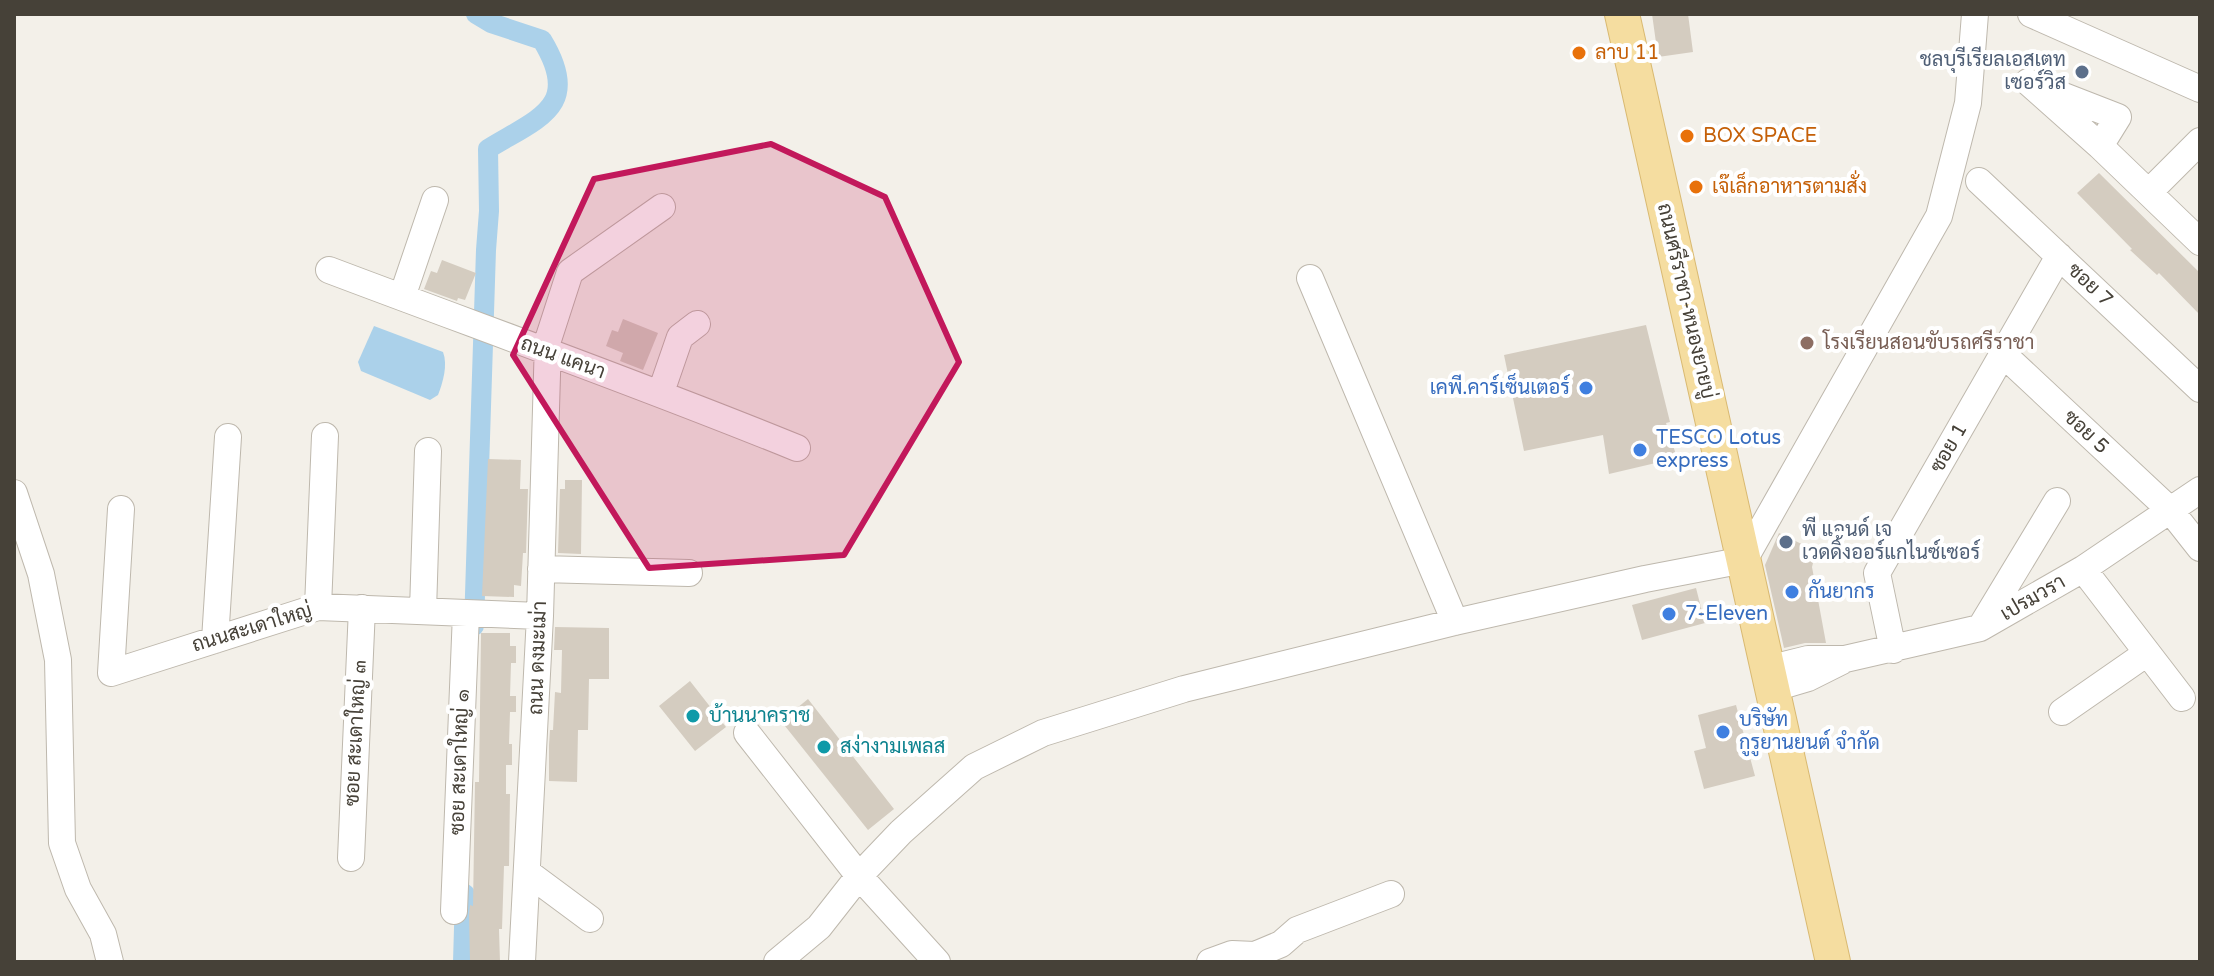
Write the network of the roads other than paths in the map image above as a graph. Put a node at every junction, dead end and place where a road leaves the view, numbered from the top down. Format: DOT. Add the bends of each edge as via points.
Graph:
graph roads {
  1 [pos="1622,14"];
  2 [pos="1975,14"];
  3 [pos="2031,14"];
  4 [pos="2028,82"];
  5 [pos="2200,89"];
  6 [pos="2200,141"];
  7 [pos="1979,181"];
  8 [pos="2149,192"];
  9 [pos="435,200"];
  10 [pos="662,207"];
  11 [pos="2200,242"];
  12 [pos="2059,256"];
  13 [pos="329,270"];
  14 [pos="1310,278"];
  15 [pos="402,297"];
  16 [pos="697,324"];
  17 [pos="548,353"];
  18 [pos="2003,354"];
  19 [pos="2200,389"];
  20 [pos="661,392"];
  21 [pos="325,436"];
  22 [pos="228,437"];
  23 [pos="797,448"];
  24 [pos="428,451"];
  25 [pos="2200,490"];
  26 [pos="14,493"];
  27 [pos="2057,501"];
  28 [pos="121,509"];
  29 [pos="2170,510"];
  30 [pos="2200,548"];
  31 [pos="1744,560"];
  32 [pos="541,569"];
  33 [pos="2083,569"];
  34 [pos="689,573"];
  35 [pos="318,607"];
  36 [pos="362,608"];
  37 [pos="423,611"];
  38 [pos="476,613"];
  39 [pos="540,616"];
  40 [pos="1455,622"];
  41 [pos="1980,628"];
  42 [pos="215,640"];
  43 [pos="1893,650"];
  44 [pos="2147,653"];
  45 [pos="1769,679"];
  46 [pos="2182,698"];
  47 [pos="2062,712"];
  48 [pos="747,733"];
  49 [pos="351,858"];
  50 [pos="528,873"];
  51 [pos="859,876"];
  52 [pos="1391,894"];
  53 [pos="454,911"];
  54 [pos="590,919"];
  55 [pos="110,962"];
  56 [pos="522,962"];
  57 [pos="777,962"];
  58 [pos="937,962"];
  59 [pos="1210,962"];
  60 [pos="1833,962"];
  1 -- 31 [label="main road, ถนนศรีราชา-หนองยายบู่"];
  2 -- 31 [label="street" via="1968,103 1939,216"];
  3 -- 5 [label="street"];
  4 -- 8 [label="street"];
  6 -- 8 [label="street"];
  7 -- 12 [label="street, ซอย 7"];
  8 -- 11 [label="street"];
  9 -- 15 [label="street"];
  10 -- 17 [label="street, ถนน ดงมะเม่า" via="570,272"];
  12 -- 18 [label="street, ซอย 1"];
  12 -- 19 [label="street, ซอย 7"];
  13 -- 15 [label="street, ถนน แคนา"];
  14 -- 40 [label="street"];
  15 -- 17 [label="street, ถนน แคนา"];
  16 -- 20 [label="street" via="680,337"];
  17 -- 20 [label="street, ถนน แคนา"];
  17 -- 32 [label="street, ถนน ดงมะเม่า"];
  18 -- 29 [label="street, ซอย 5"];
  18 -- 43 [label="street, ซอย 1" via="1877,573"];
  20 -- 23 [label="street, ถนน แคนา"];
  21 -- 35 [label="street"];
  22 -- 42 [label="street"];
  24 -- 37 [label="street"];
  25 -- 29 [label="street, เปรมวรา"];
  26 -- 55 [label="street" via="41,574 58,660 62,843"];
  27 -- 41 [label="street"];
  28 -- 42 [label="street, ถนนสะเดาใหญ่" via="111,673"];
  29 -- 30 [label="street, ซอย 5"];
  29 -- 33 [label="street, เปรมวรา"];
  31 -- 40 [label="street"];
  31 -- 45 [label="main road, ถนนศรีราชา-หนองยายบู่"];
  32 -- 34 [label="street"];
  32 -- 39 [label="street, ถนน ดงมะเม่า"];
  33 -- 41 [label="street, เปรมวรา"];
  33 -- 44 [label="street"];
  35 -- 36 [label="street, ถนนสะเดาใหญ่"];
  35 -- 42 [label="street, ถนนสะเดาใหญ่"];
  36 -- 37 [label="street, ถนนสะเดาใหญ่"];
  36 -- 49 [label="street, ซอย สะเดาใหญ่ ๓"];
  37 -- 38 [label="street, ถนนสะเดาใหญ่"];
  38 -- 39 [label="street, ถนนสะเดาใหญ่"];
  38 -- 53 [label="street, ซอย สะเดาใหญ่ ๑"];
  39 -- 50 [label="street, ถนน ดงมะเม่า"];
  40 -- 51 [label="street" via="1184,689 1043,733 974,767"];
  41 -- 43 [label="street, เปรมวรา"];
  43 -- 45 [label="street, เปรมวรา" via="1845,659 1808,678"];
  44 -- 46 [label="street"];
  44 -- 47 [label="street"];
  45 -- 60 [label="main road, ถนนศรีราชา-หนองยายบู่"];
  48 -- 51 [label="street"];
  50 -- 54 [label="street"];
  50 -- 56 [label="street, ถนน ดงมะเม่า"];
  51 -- 57 [label="street" via="819,927"];
  51 -- 58 [label="street"];
  52 -- 59 [label="street" via="1297,930 1255,955 1232,954"];
}
